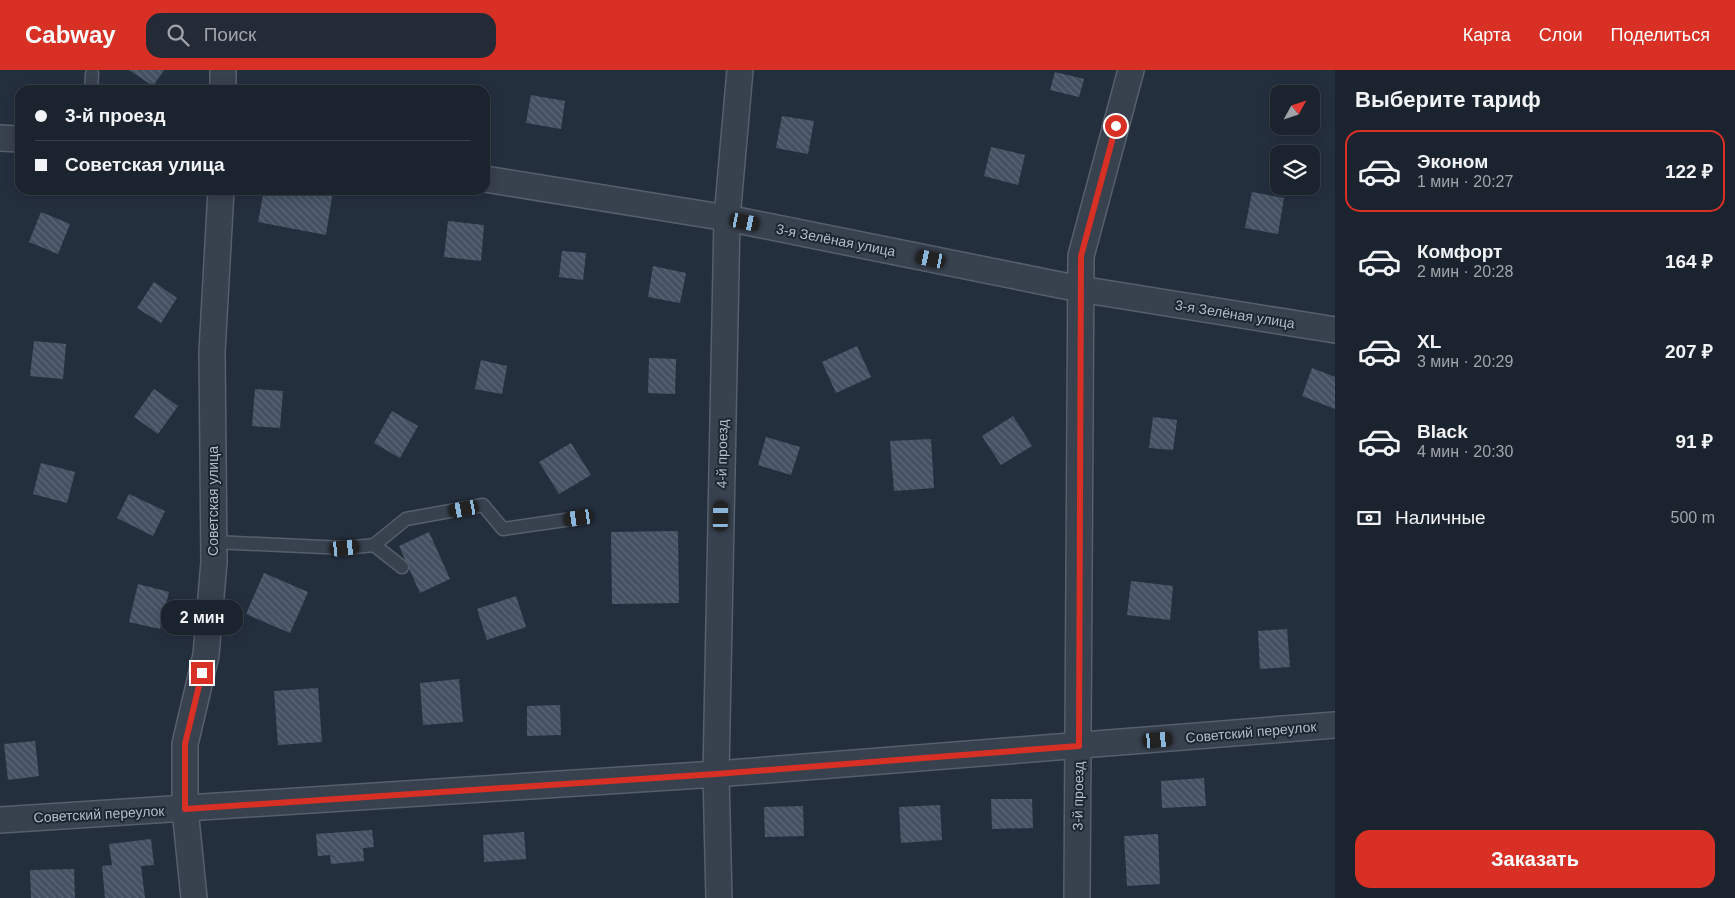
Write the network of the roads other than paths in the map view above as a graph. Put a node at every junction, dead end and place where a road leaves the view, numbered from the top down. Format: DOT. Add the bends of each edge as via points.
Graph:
graph roads {
  1 [pos="223,70"];
  2 [pos="740,70"];
  3 [pos="1131,70"];
  4 [pos="92,74"];
  5 [pos="92,85"];
  6 [pos="223,85"];
  7 [pos="0,138"];
  8 [pos="15,139"];
  9 [pos="490,180"];
  10 [pos="221,195"];
  11 [pos="727,218"];
  12 [pos="1080,289"];
  13 [pos="1335,330"];
  14 [pos="579,518"];
  15 [pos="214,542"];
  16 [pos="374,545"];
  17 [pos="402,567"];
  18 [pos="1335,725"];
  19 [pos="1079,746"];
  20 [pos="716,774"];
  21 [pos="185,809"];
  22 [pos="0,820"];
  23 [pos="194,898"];
  24 [pos="719,898"];
  25 [pos="1077,898"];
  1 -- 6 [label="street"];
  2 -- 11 [label="street, 4-й проезд"];
  3 -- 12 [label="street, 3-й проезд" via="1081,256"];
  4 -- 5 [label="lane"];
  7 -- 8 [label="street"];
  9 -- 11 [label="street, 3-я Зелёная улица"];
  10 -- 15 [label="street, Советская улица" via="212,352"];
  11 -- 12 [label="street, 3-я Зелёная улица"];
  11 -- 20 [label="street, 4-й проезд"];
  12 -- 13 [label="street, 3-я Зелёная улица"];
  12 -- 19 [label="street, 3-й проезд"];
  14 -- 16 [label="lane" via="503,529 483,505 406,519"];
  15 -- 16 [label="lane" via="345,548"];
  15 -- 21 [label="street, Советская улица" via="206,655 185,744"];
  16 -- 17 [label="lane"];
  18 -- 19 [label="street, Советский переулок"];
  19 -- 20 [label="street, Советский переулок"];
  19 -- 25 [label="street, 3-й проезд"];
  20 -- 21 [label="street, Советский переулок"];
  20 -- 24 [label="street, 4-й проезд"];
  21 -- 22 [label="street, Советский переулок"];
  21 -- 23 [label="street, Советская улица"];
}
